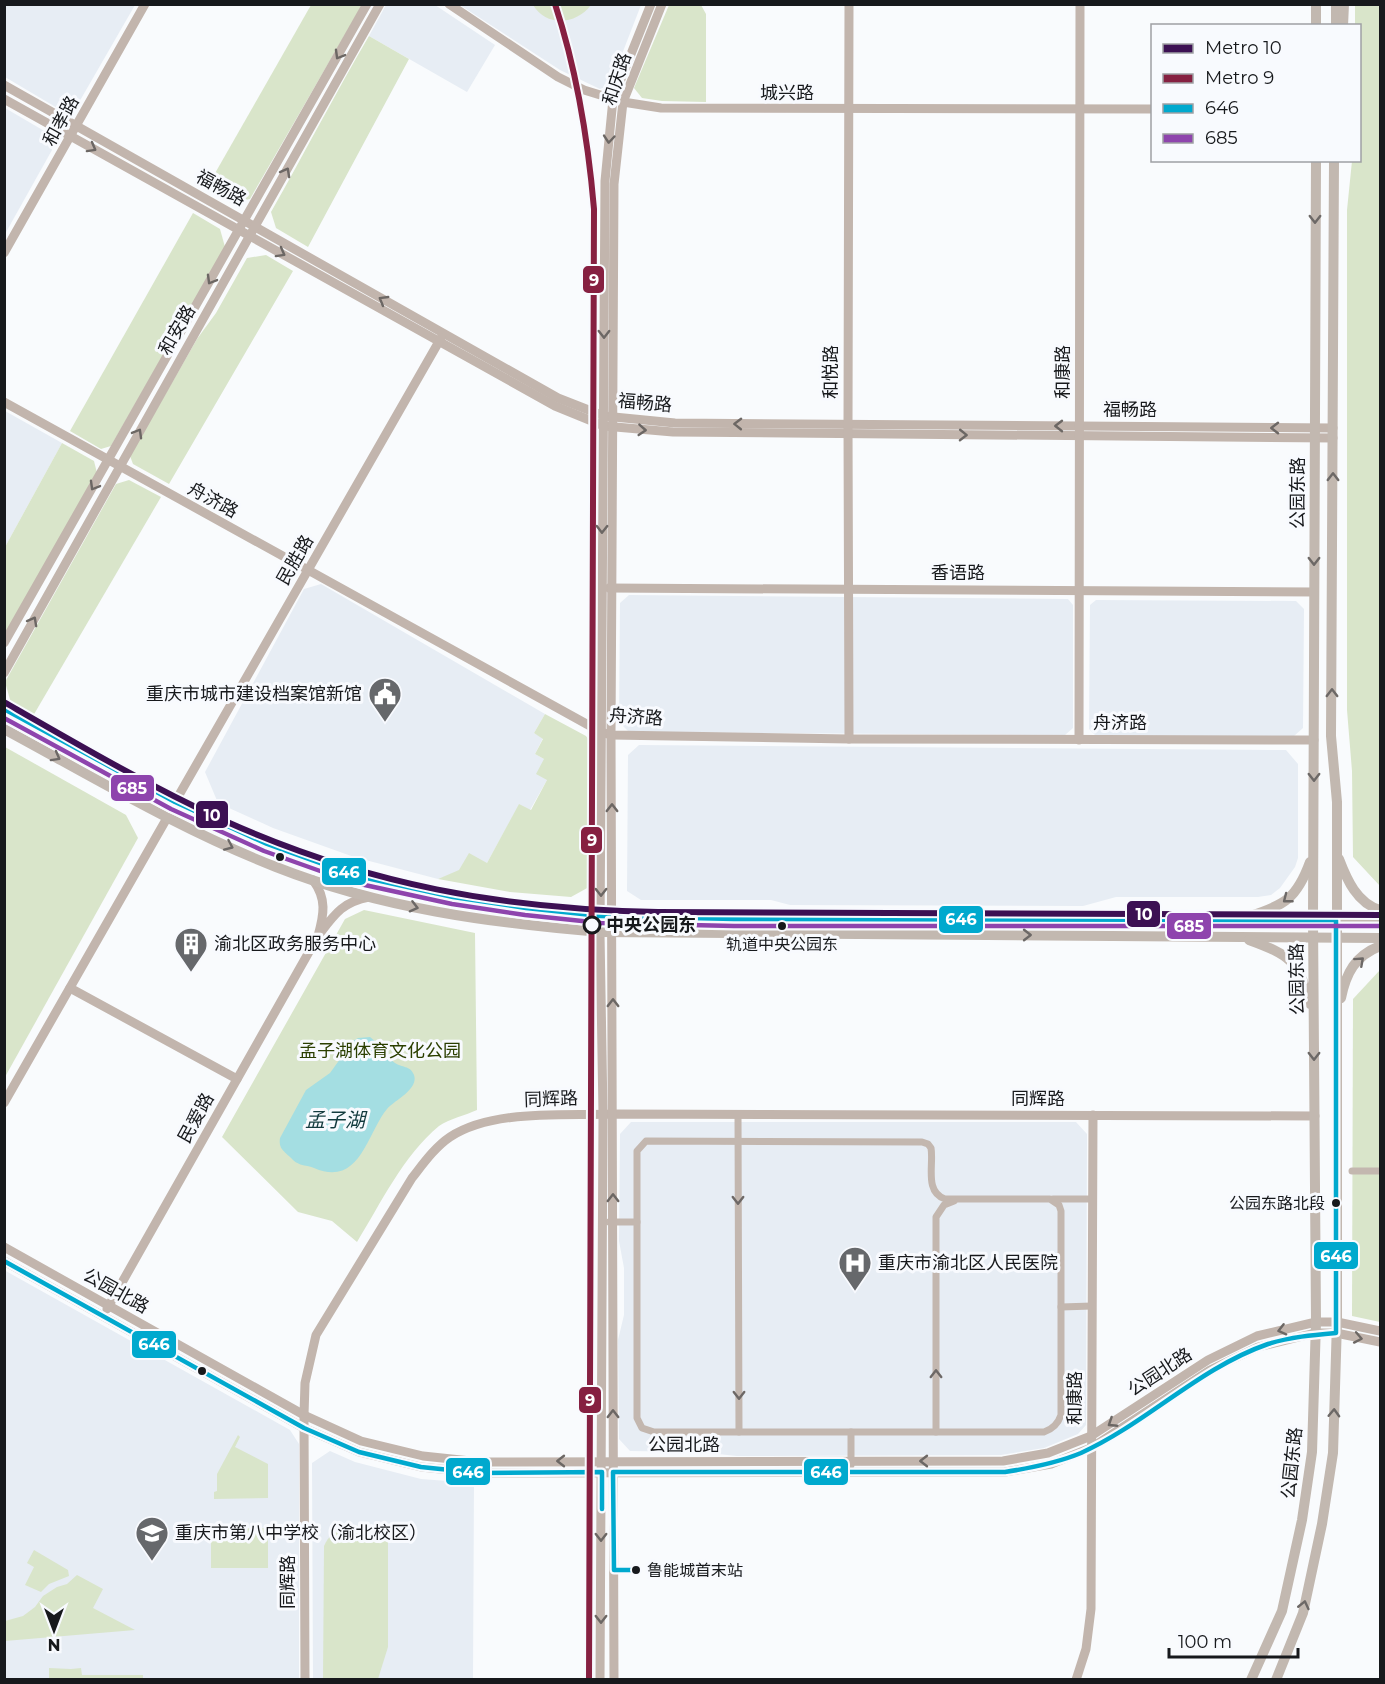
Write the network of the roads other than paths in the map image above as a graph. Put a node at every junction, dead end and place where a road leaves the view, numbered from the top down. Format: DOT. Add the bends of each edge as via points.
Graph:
graph roads {
  1 [pos="145,4"];
  2 [pos="367,4"];
  3 [pos="380,4"];
  4 [pos="449,4"];
  5 [pos="651,4"];
  6 [pos="662,4"];
  7 [pos="849,4"];
  8 [pos="1080,4"];
  9 [pos="1316,4"];
  10 [pos="1336,4"];
  11 [pos="1344,4"];
  12 [pos="1316,24"];
  13 [pos="1335,24"];
  14 [pos="1343,24"];
  15 [pos="4,85"];
  16 [pos="4,99"];
  17 [pos="613,99"];
  18 [pos="623,102"];
  19 [pos="848,109"];
  20 [pos="1080,109"];
  21 [pos="1151,109"];
  22 [pos="77,126"];
  23 [pos="71,136"];
  24 [pos="1316,162"];
  25 [pos="1334,162"];
  26 [pos="245,221"];
  27 [pos="255,226"];
  28 [pos="239,230"];
  29 [pos="250,236"];
  30 [pos="4,253"];
  31 [pos="441,338"];
  32 [pos="4,402"];
  33 [pos="609,422"];
  34 [pos="848,429"];
  35 [pos="1079,431"];
  36 [pos="1315,433"];
  37 [pos="1333,433"];
  38 [pos="108,461"];
  39 [pos="119,467"];
  40 [pos="308,571"];
  41 [pos="602,588"];
  42 [pos="614,588"];
  43 [pos="849,589"];
  44 [pos="1079,591"];
  45 [pos="1314,592"];
  46 [pos="4,644"];
  47 [pos="4,673"];
  48 [pos="4,709"];
  49 [pos="4,729"];
  50 [pos="601,732"];
  51 [pos="611,735"];
  52 [pos="849,739"];
  53 [pos="1079,740"];
  54 [pos="1314,740"];
  55 [pos="175,802"];
  56 [pos="167,818"];
  57 [pos="1313,854"];
  58 [pos="1337,854"];
  59 [pos="313,880"];
  60 [pos="371,896"];
  61 [pos="1380,910"];
  62 [pos="601,916"];
  63 [pos="613,916"];
  64 [pos="1380,919"];
  65 [pos="1239,920"];
  66 [pos="1313,920"];
  67 [pos="1336,920"];
  68 [pos="600,932"];
  69 [pos="613,932"];
  70 [pos="318,936"];
  71 [pos="1240,937"];
  72 [pos="1313,938"];
  73 [pos="1336,938"];
  74 [pos="1380,938"];
  75 [pos="1380,946"];
  76 [pos="70,988"];
  77 [pos="1314,1022"];
  78 [pos="1336,1022"];
  79 [pos="237,1079"];
  80 [pos="4,1103"];
  81 [pos="608,1114"];
  82 [pos="738,1114"];
  83 [pos="1093,1115"];
  84 [pos="1315,1116"];
  85 [pos="738,1141"];
  86 [pos="1352,1172"];
  87 [pos="1380,1172"];
  88 [pos="960,1199"];
  89 [pos="1050,1199"];
  90 [pos="1093,1199"];
  91 [pos="608,1221"];
  92 [pos="637,1221"];
  93 [pos="4,1247"];
  94 [pos="4,1262"];
  95 [pos="109,1305"];
  96 [pos="1092,1306"];
  97 [pos="1061,1307"];
  98 [pos="102,1316"];
  99 [pos="1316,1327"];
  100 [pos="1336,1328"];
  101 [pos="1380,1331"];
  102 [pos="1380,1342"];
  103 [pos="304,1416"];
  104 [pos="304,1428"];
  105 [pos="739,1432"];
  106 [pos="851,1432"];
  107 [pos="936,1432"];
  108 [pos="1091,1436"];
  109 [pos="1091,1448"];
  110 [pos="602,1461"];
  111 [pos="613,1461"];
  112 [pos="851,1461"];
  113 [pos="602,1472"];
  114 [pos="613,1472"];
  115 [pos="851,1472"];
  116 [pos="305,1680"];
  117 [pos="600,1680"];
  118 [pos="614,1680"];
  119 [pos="1076,1680"];
  120 [pos="1251,1680"];
  121 [pos="1276,1680"];
  1 -- 22 [label="street, 和孝路"];
  2 -- 26 [label="street, 和安路, one-way"];
  27 -- 3 [label="street, 和安路, one-way"];
  4 -- 17 [label="street, 城兴路" via="558,76"];
  5 -- 17 [label="street, 和庆路"];
  6 -- 18 [label="street, 和庆路"];
  7 -- 19 [label="street, 和悦路"];
  8 -- 20 [label="street, 和康路"];
  9 -- 12 [label="main road"];
  10 -- 13 [label="main road"];
  11 -- 14 [label="main road"];
  15 -- 22 [label="street, 福畅路"];
  16 -- 23 [label="street, 福畅路"];
  17 -- 18 [label="street, 城兴路"];
  17 -- 33 [label="street, 和庆路, one-way" via="605,181"];
  18 -- 19 [label="street, 城兴路" via="693,110"];
  18 -- 33 [label="street, 和庆路" via="614,184"];
  19 -- 20 [label="street, 城兴路"];
  19 -- 34 [label="street, 和悦路"];
  20 -- 21 [label="street, 城兴路"];
  20 -- 35 [label="street, 和康路"];
  22 -- 23 [label="street, 和孝路"];
  22 -- 26 [label="street, 福畅路"];
  23 -- 28 [label="street, 福畅路, one-way"];
  23 -- 30 [label="street, 和孝路"];
  24 -- 36 [label="main road, 公园东路, one-way"];
  25 -- 37 [label="main road, 公园东路"];
  26 -- 27 [label="street, 福畅路"];
  26 -- 28 [label="street, 和安路"];
  27 -- 29 [label="street, 和安路"];
  31 -- 27 [label="street, 福畅路, one-way"];
  28 -- 29 [label="street, 福畅路"];
  28 -- 38 [label="street, 和安路, one-way"];
  29 -- 31 [label="street, 福畅路, one-way"];
  39 -- 29 [label="street, 和安路, one-way"];
  31 -- 33 [label="street, 福畅路" via="555,406"];
  31 -- 40 [label="street, 民胜路"];
  32 -- 38 [label="street, 舟济路"];
  33 -- 34 [label="street, 福畅路" via="673,432"];
  33 -- 41 [label="street, 和庆路, one-way"];
  33 -- 42 [label="street, 和庆路"];
  34 -- 35 [label="street, 福畅路"];
  34 -- 43 [label="street, 和悦路"];
  35 -- 36 [label="street, 福畅路"];
  35 -- 44 [label="street, 和康路"];
  36 -- 37 [label="street, 福畅路"];
  36 -- 45 [label="main road, 公园东路, one-way"];
  58 -- 37 [label="main road, 公园东路, one-way" via="1331,736"];
  38 -- 39 [label="street, 舟济路"];
  38 -- 46 [label="street, 和安路, one-way"];
  39 -- 40 [label="street, 舟济路"];
  47 -- 39 [label="street, 和安路, one-way"];
  40 -- 50 [label="street, 舟济路"];
  40 -- 55 [label="street, 民胜路"];
  41 -- 42 [label="street, 香语路"];
  41 -- 50 [label="street, 和庆路"];
  42 -- 43 [label="street, 香语路"];
  42 -- 51 [label="street, 和庆路"];
  43 -- 44 [label="street, 香语路"];
  43 -- 52 [label="street, 和悦路"];
  44 -- 45 [label="street, 香语路"];
  44 -- 53 [label="street, 和康路"];
  45 -- 54 [label="main road, 公园东路"];
  48 -- 55 [label="main road"];
  49 -- 56 [label="main road, one-way"];
  50 -- 51 [label="street, 舟济路"];
  50 -- 62 [label="street, 和庆路, one-way"];
  51 -- 52 [label="street, 舟济路"];
  63 -- 51 [label="street, 和庆路, one-way"];
  52 -- 53 [label="street, 舟济路"];
  53 -- 54 [label="street, 舟济路"];
  54 -- 57 [label="main road, 公园东路, one-way"];
  55 -- 62 [label="main road" via="267,844 352,875 453,897"];
  56 -- 59 [label="main road, one-way"];
  56 -- 76 [label="street"];
  57 -- 65 [label="main road, one-way" via="1304,881 1292,897"];
  57 -- 66 [label="main road, 公园东路"];
  58 -- 61 [label="main road" via="1358,896"];
  58 -- 67 [label="main road, 公园东路"];
  59 -- 60 [label="main road"];
  59 -- 70 [label="street" via="325,908"];
  60 -- 68 [label="main road, one-way" via="448,915"];
  60 -- 70 [label="street" via="341,907"];
  62 -- 63 [label="main road"];
  62 -- 68 [label="street, 和庆路"];
  63 -- 65 [label="main road"];
  63 -- 69 [label="street, 和庆路"];
  64 -- 67 [label="main road"];
  65 -- 66 [label="main road"];
  66 -- 67 [label="main road"];
  66 -- 72 [label="main road, 公园东路"];
  67 -- 73 [label="main road, 公园东路"];
  68 -- 69 [label="main road"];
  68 -- 81 [label="street, 和庆路"];
  69 -- 71 [label="main road, one-way"];
  81 -- 69 [label="street, 和庆路, one-way"];
  70 -- 79 [label="street, 民爱路"];
  71 -- 72 [label="main road"];
  71 -- 77 [label="main road" via="1274,949 1291,961 1304,978"];
  72 -- 73 [label="main road"];
  72 -- 77 [label="main road, 公园东路"];
  73 -- 74 [label="main road"];
  73 -- 78 [label="main road, 公园东路"];
  78 -- 75 [label="main road, one-way" via="1345,978 1356,961"];
  76 -- 79 [label="street"];
  76 -- 80 [label="street"];
  77 -- 84 [label="main road, 公园东路, one-way"];
  78 -- 100 [label="main road, 公园东路"];
  79 -- 95 [label="street, 民爱路"];
  81 -- 82 [label="street, 同辉路"];
  81 -- 91 [label="street, 和庆路"];
  81 -- 103 [label="street, 同辉路" via="502,1118 475,1124 449,1138 429,1156 316,1335 305,1383"];
  82 -- 83 [label="street, 同辉路"];
  82 -- 85 [label="street"];
  83 -- 84 [label="street, 同辉路"];
  83 -- 90 [label="street, 和康路"];
  84 -- 99 [label="main road, 公园东路"];
  85 -- 88 [label="street" via="922,1142 930,1148 936,1194 945,1199"];
  85 -- 92 [label="street" via="645,1141 637,1150"];
  85 -- 105 [label="street, one-way"];
  86 -- 87 [label="street"];
  88 -- 89 [label="street"];
  107 -- 88 [label="street, one-way" via="936,1217 944,1205"];
  89 -- 90 [label="street"];
  89 -- 97 [label="street" via="1061,1210"];
  90 -- 96 [label="street, 和康路"];
  91 -- 92 [label="street"];
  91 -- 110 [label="street, 和庆路"];
  111 -- 91 [label="street, 和庆路, one-way"];
  92 -- 105 [label="street" via="638,1423 654,1432"];
  93 -- 95 [label="street, 公园北路"];
  94 -- 98 [label="street, 公园北路"];
  95 -- 98 [label="street, 民爱路"];
  95 -- 103 [label="street, 公园北路"];
  96 -- 97 [label="street"];
  96 -- 108 [label="street, 和康路"];
  97 -- 107 [label="street" via="1061,1415 1055,1426 1044,1432"];
  98 -- 104 [label="street, 公园北路"];
  99 -- 100 [label="street, 公园北路"];
  99 -- 108 [label="street, 公园北路, one-way" via="1257,1336 1208,1360"];
  99 -- 109 [label="street, 公园北路" via="1258,1347 1210,1370"];
  99 -- 120 [label="main road, 公园东路" via="1312,1452 1302,1520 1282,1611"];
  100 -- 101 [label="street, 公园北路"];
  100 -- 102 [label="street, 公园北路, one-way"];
  121 -- 100 [label="main road, 公园东路, one-way" via="1303,1613 1322,1524 1333,1453"];
  103 -- 104 [label="street, 同辉路"];
  110 -- 103 [label="street, 公园北路, one-way" via="480,1462 423,1456 361,1441"];
  104 -- 113 [label="street, 公园北路" via="358,1452 422,1467 479,1473"];
  104 -- 116 [label="street, 同辉路"];
  105 -- 106 [label="street"];
  106 -- 107 [label="street"];
  106 -- 112 [label="street"];
  108 -- 109 [label="street, 和康路"];
  108 -- 112 [label="street, 公园北路, one-way" via="1048,1453 1003,1461"];
  109 -- 115 [label="street, 公园北路" via="1052,1464 1005,1472"];
  109 -- 119 [label="street, 和康路" via="1091,1609 1086,1648"];
  110 -- 111 [label="street, 公园北路"];
  110 -- 113 [label="street, 和庆路"];
  111 -- 112 [label="street, 公园北路"];
  111 -- 114 [label="street, 和庆路"];
  112 -- 115 [label="street"];
  113 -- 114 [label="street, 公园北路"];
  113 -- 117 [label="street, 和庆路, one-way"];
  114 -- 115 [label="street, 公园北路"];
  114 -- 118 [label="street, 和庆路"];
}
